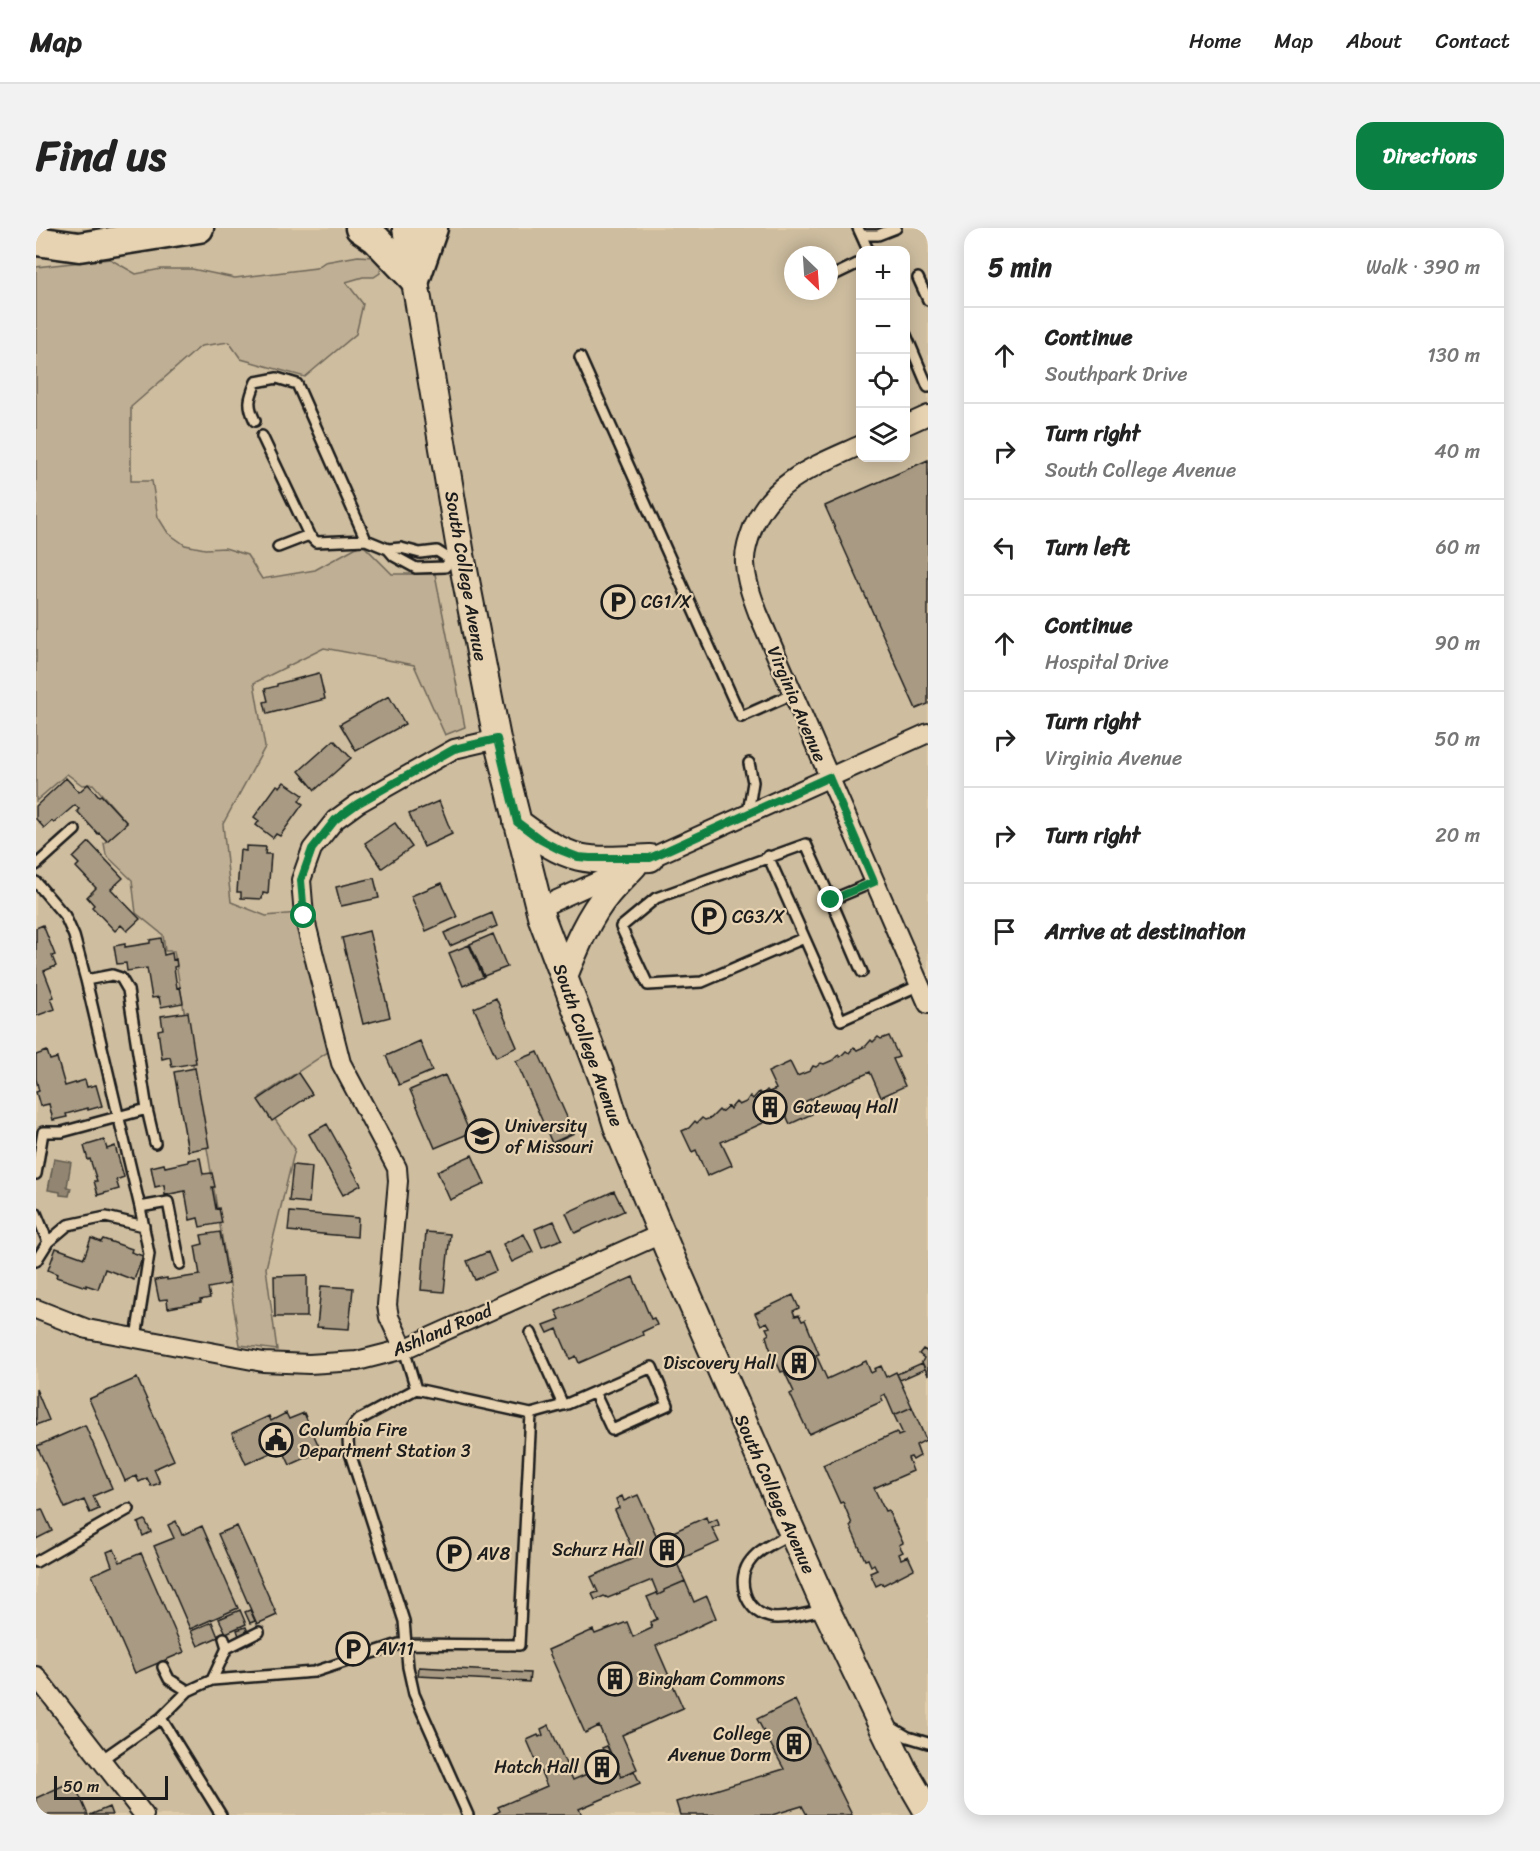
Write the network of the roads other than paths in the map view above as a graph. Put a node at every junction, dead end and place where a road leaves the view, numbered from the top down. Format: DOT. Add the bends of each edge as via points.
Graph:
graph roads {
  1 [pos="60,228"];
  2 [pos="199,228"];
  3 [pos="360,228"];
  4 [pos="406,228"];
  5 [pos="433,228"];
  6 [pos="896,228"];
  7 [pos="860,232"];
  8 [pos="36,236"];
  9 [pos="36,242"];
  10 [pos="866,246"];
  11 [pos="856,264"];
  12 [pos="838,273"];
  13 [pos="918,278"];
  14 [pos="415,280"];
  15 [pos="928,300"];
  16 [pos="910,344"];
  17 [pos="580,357"];
  18 [pos="928,387"];
  19 [pos="928,416"];
  20 [pos="255,421"];
  21 [pos="910,423"];
  22 [pos="262,436"];
  23 [pos="856,447"];
  24 [pos="309,535"];
  25 [pos="366,540"];
  26 [pos="278,547"];
  27 [pos="388,549"];
  28 [pos="457,559"];
  29 [pos="793,694"];
  30 [pos="928,733"];
  31 [pos="497,739"];
  32 [pos="749,763"];
  33 [pos="829,777"];
  34 [pos="748,813"];
  35 [pos="517,822"];
  36 [pos="75,830"];
  37 [pos="768,856"];
  38 [pos="642,862"];
  39 [pos="36,865"];
  40 [pos="36,882"];
  41 [pos="874,882"];
  42 [pos="831,900"];
  43 [pos="539,908"];
  44 [pos="804,938"];
  45 [pos="862,972"];
  46 [pos="564,976"];
  47 [pos="86,980"];
  48 [pos="920,985"];
  49 [pos="928,1005"];
  50 [pos="147,1109"];
  51 [pos="119,1116"];
  52 [pos="155,1143"];
  53 [pos="36,1174"];
  54 [pos="140,1208"];
  55 [pos="36,1213"];
  56 [pos="144,1226"];
  57 [pos="661,1234"];
  58 [pos="48,1242"];
  59 [pos="36,1261"];
  60 [pos="180,1264"];
  61 [pos="36,1309"];
  62 [pos="531,1333"];
  63 [pos="136,1338"];
  64 [pos="404,1349"];
  65 [pos="416,1389"];
  66 [pos="594,1392"];
  67 [pos="563,1405"];
  68 [pos="531,1414"];
  69 [pos="129,1509"];
  70 [pos="792,1533"];
  71 [pos="36,1562"];
  72 [pos="826,1609"];
  73 [pos="259,1632"];
  74 [pos="224,1638"];
  75 [pos="406,1643"];
  76 [pos="227,1648"];
  77 [pos="163,1667"];
  78 [pos="36,1676"];
  79 [pos="213,1680"];
  80 [pos="188,1691"];
  81 [pos="161,1718"];
  82 [pos="880,1721"];
  83 [pos="928,1743"];
  84 [pos="101,1760"];
  85 [pos="928,1812"];
  86 [pos="144,1815"];
  87 [pos="221,1815"];
  88 [pos="468,1815"];
  1 -- 8 [label="main road"];
  2 -- 9 [label="main road" via="79,247"];
  3 -- 14 [label="main road"];
  4 -- 14 [label="main road, South College Avenue"];
  5 -- 14 [label="main road"];
  6 -- 7 [label="lane" via="878,236"];
  7 -- 10 [label="lane"];
  11 -- 12 [label="lane"];
  13 -- 15 [label="lane"];
  14 -- 28 [label="main road, South College Avenue"];
  16 -- 18 [label="lane"];
  17 -- 29 [label="lane" via="741,717"];
  19 -- 21 [label="street"];
  20 -- 25 [label="lane" via="249,399 256,382 277,378 297,384"];
  22 -- 24 [label="lane"];
  23 -- 29 [label="street, Virginia Avenue" via="805,471 777,490 759,513 749,536 745,562 749,589"];
  24 -- 25 [label="lane" via="316,542"];
  24 -- 26 [label="lane"];
  25 -- 27 [label="lane"];
  27 -- 28 [label="lane" via="437,551"];
  27 -- 28 [label="lane" via="416,568 445,567"];
  28 -- 31 [label="main road, South College Avenue"];
  29 -- 33 [label="street, Virginia Avenue"];
  30 -- 33 [label="street"];
  31 -- 35 [label="main road, South College Avenue"];
  31 -- 64 [label="street" via="454,749 357,804 335,820 312,849 301,880 304,916 341,1063 397,1168 387,1305"];
  32 -- 34 [label="lane" via="753,782"];
  33 -- 34 [label="street"];
  33 -- 41 [label="street, Virginia Avenue"];
  34 -- 38 [label="street"];
  35 -- 38 [label="main road" via="551,845 578,857"];
  35 -- 43 [label="main road, South College Avenue"];
  36 -- 39 [label="lane"];
  37 -- 42 [label="lane" via="806,844"];
  37 -- 44 [label="lane"];
  37 -- 44 [label="lane" via="656,898 621,927 648,985 702,982"];
  38 -- 43 [label="street"];
  38 -- 46 [label="main road" via="608,893 596,910"];
  40 -- 47 [label="lane" via="65,916"];
  41 -- 42 [label="lane"];
  41 -- 48 [label="street, Virginia Avenue"];
  42 -- 45 [label="lane"];
  43 -- 46 [label="main road, South College Avenue"];
  44 -- 48 [label="lane" via="841,1020"];
  46 -- 57 [label="main road, South College Avenue" via="617,1126"];
  47 -- 50 [label="lane" via="112,975 122,978 128,990"];
  47 -- 51 [label="lane"];
  48 -- 49 [label="street, Virginia Avenue"];
  50 -- 51 [label="lane"];
  50 -- 52 [label="lane"];
  51 -- 53 [label="lane" via="62,1132 43,1132"];
  51 -- 54 [label="lane"];
  54 -- 56 [label="lane"];
  54 -- 60 [label="lane" via="168,1202"];
  55 -- 58 [label="lane"];
  56 -- 58 [label="lane" via="106,1217 69,1225"];
  56 -- 63 [label="lane" via="149,1254"];
  57 -- 64 [label="street, Ashland Road"];
  57 -- 70 [label="main road, South College Avenue"];
  58 -- 59 [label="lane"];
  61 -- 63 [label="street, Ashland Road" via="87,1329"];
  62 -- 67 [label="lane"];
  63 -- 64 [label="street, Ashland Road" via="263,1362 309,1364 357,1361"];
  64 -- 65 [label="lane"];
  65 -- 68 [label="lane"];
  65 -- 75 [label="lane" via="357,1421 347,1438 404,1622"];
  66 -- 66 [label="lane" via="652,1367 668,1405 612,1430"];
  66 -- 67 [label="lane"];
  67 -- 68 [label="lane"];
  68 -- 75 [label="lane" via="519,1645"];
  69 -- 71 [label="lane"];
  70 -- 72 [label="main road, South College Avenue"];
  70 -- 72 [label="lane" via="751,1560 745,1570 745,1594 750,1605 771,1618"];
  72 -- 82 [label="main road, South College Avenue"];
  73 -- 76 [label="lane"];
  74 -- 76 [label="lane"];
  75 -- 79 [label="lane" via="314,1672"];
  75 -- 88 [label="lane" via="414,1694"];
  76 -- 79 [label="lane"];
  77 -- 80 [label="lane" via="169,1679"];
  78 -- 84 [label="street"];
  79 -- 80 [label="lane"];
  80 -- 81 [label="lane"];
  81 -- 84 [label="lane"];
  81 -- 87 [label="lane"];
  82 -- 83 [label="lane"];
  82 -- 85 [label="main road, South College Avenue"];
  84 -- 86 [label="street"];
}
